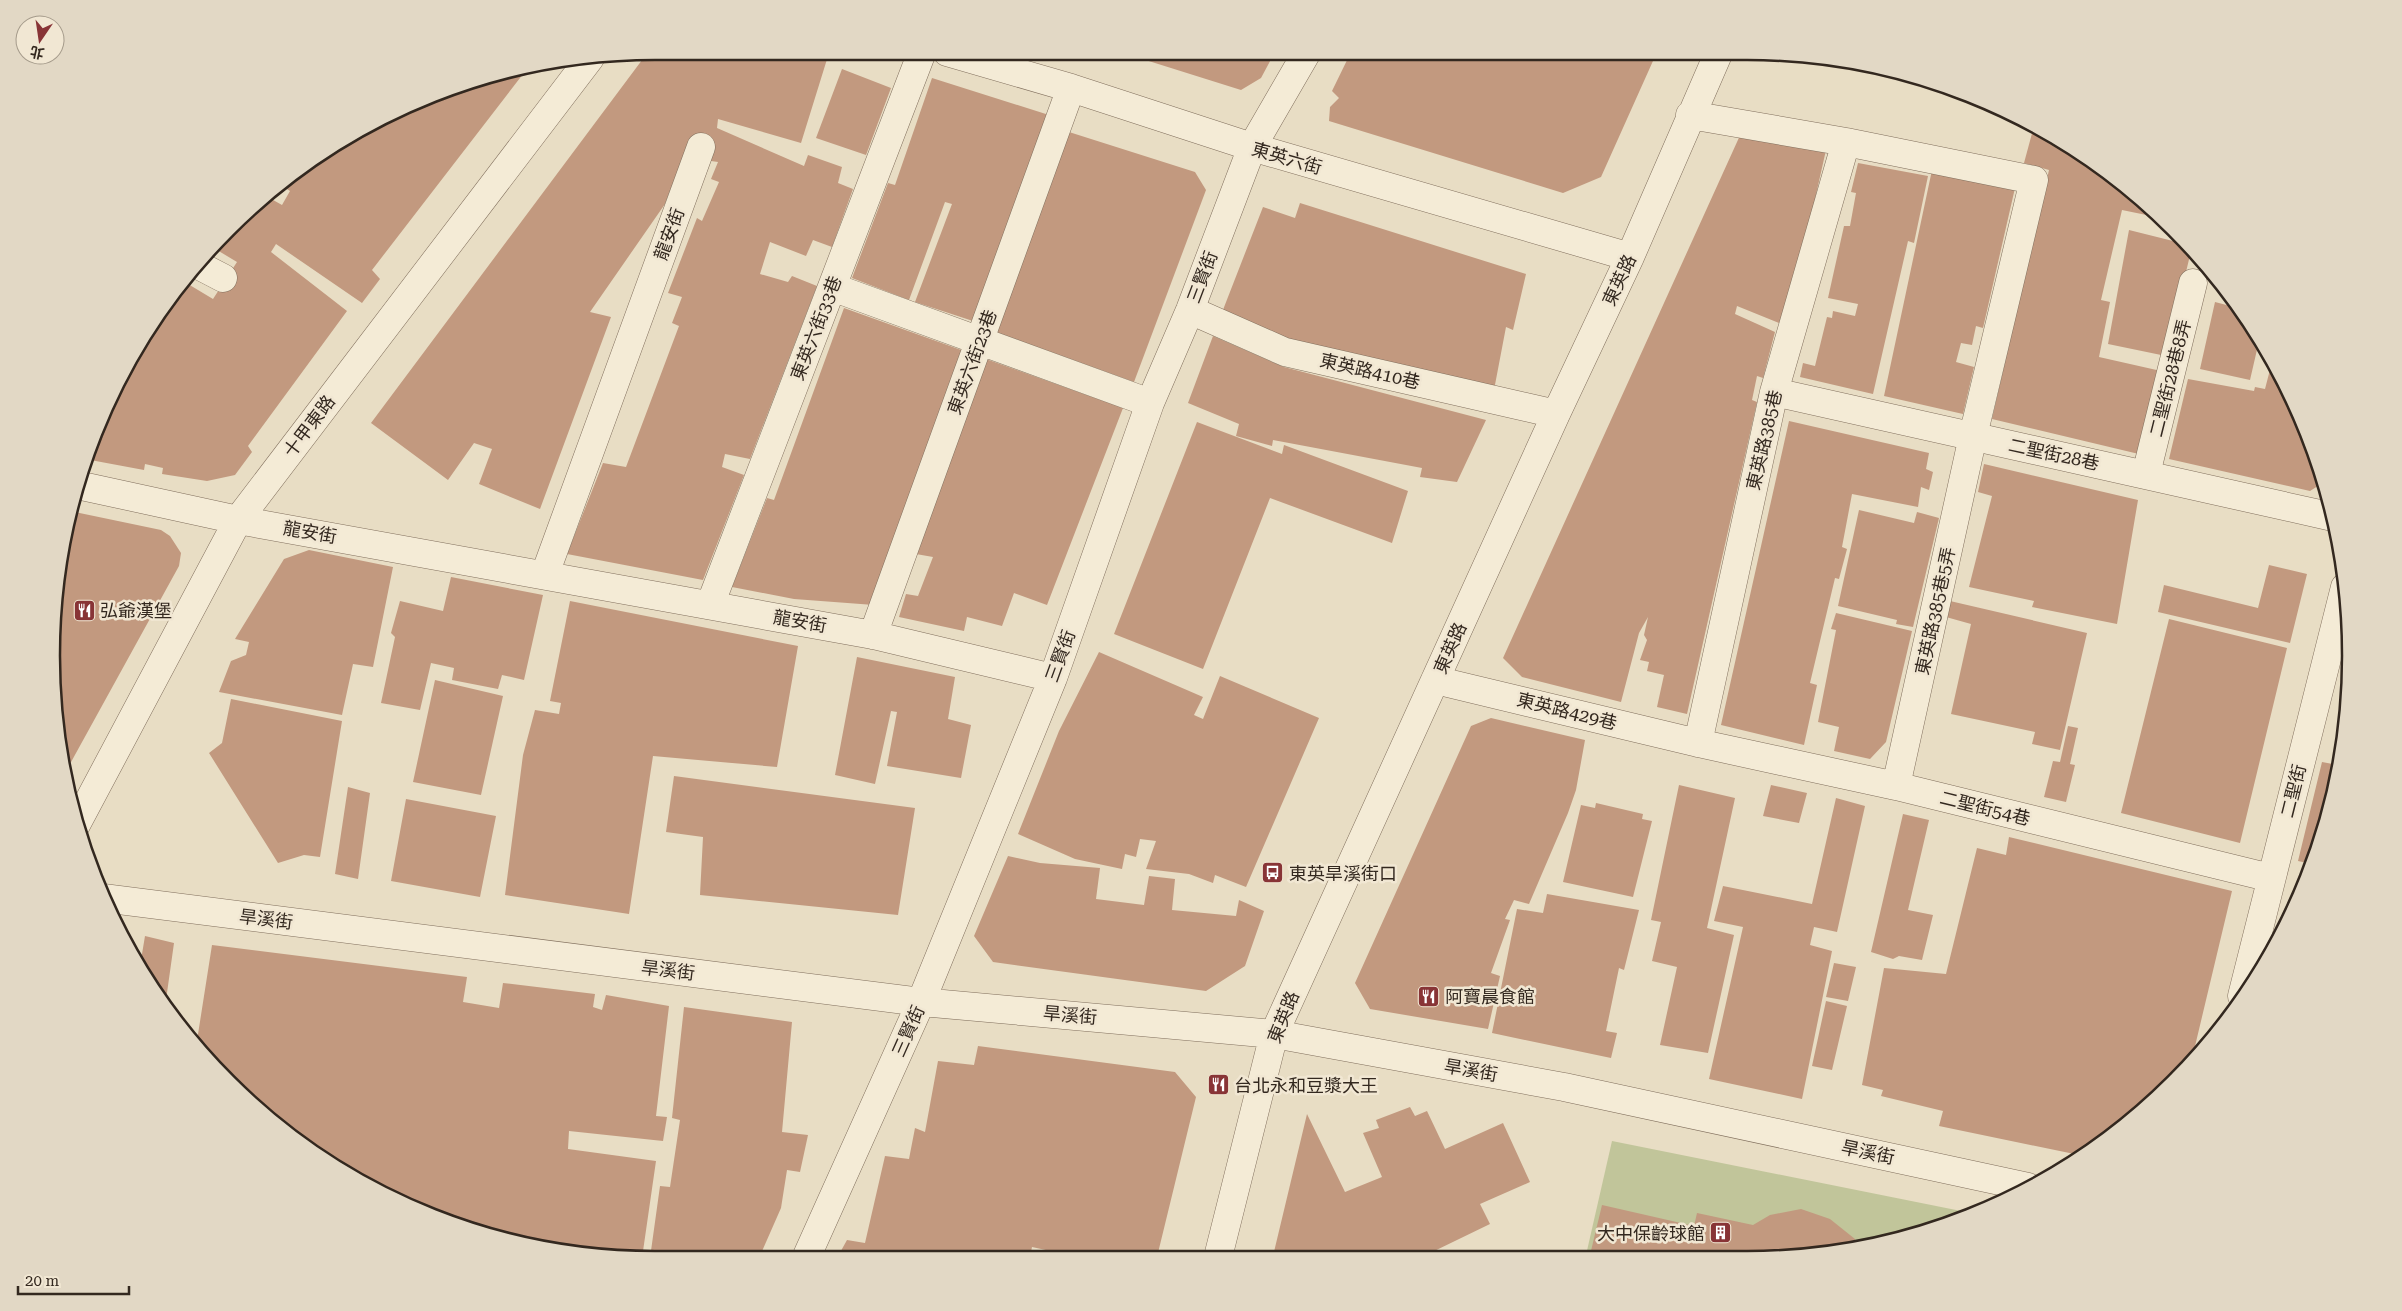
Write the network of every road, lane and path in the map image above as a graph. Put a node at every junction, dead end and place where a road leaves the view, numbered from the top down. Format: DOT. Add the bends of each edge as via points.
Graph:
graph roads {
  1 [pos="919,60"];
  2 [pos="975,60"];
  3 [pos="1302,60"];
  4 [pos="1715,60"];
  5 [pos="585,64"];
  6 [pos="1071,88"];
  7 [pos="1690,115"];
  8 [pos="1846,142"];
  9 [pos="701,147"];
  10 [pos="1252,147"];
  11 [pos="1630,258"];
  12 [pos="204,268"];
  13 [pos="223,278"];
  14 [pos="2194,283"];
  15 [pos="832,287"];
  16 [pos="1190,310"];
  17 [pos="979,342"];
  18 [pos="1774,392"];
  19 [pos="1150,403"];
  20 [pos="1556,414"];
  21 [pos="1973,436"];
  22 [pos="2146,474"];
  23 [pos="85,487"];
  24 [pos="2325,515"];
  25 [pos="238,520"];
  26 [pos="545,574"];
  27 [pos="710,605"];
  28 [pos="2340,606"];
  29 [pos="873,635"];
  30 [pos="1053,678"];
  31 [pos="1435,680"];
  32 [pos="1698,743"];
  33 [pos="1896,786"];
  34 [pos="82,815"];
  35 [pos="2272,878"];
  36 [pos="112,899"];
  37 [pos="2246,979"];
  38 [pos="920,1002"];
  39 [pos="1274,1034"];
  40 [pos="2019,1185"];
  41 [pos="809,1251"];
  42 [pos="1219,1251"];
  1 -- 15 [label="street, 東英六街33巷"];
  2 -- 6 [label="street, 東英六街"];
  3 -- 10 [label="street, 三賢街"];
  4 -- 7 [label="street, 東英路"];
  5 -- 25 [label="street, 十甲東路"];
  6 -- 10 [label="street, 東英六街"];
  6 -- 17 [label="street, 東英六街23巷"];
  7 -- 8 [label="street"];
  7 -- 11 [label="street, 東英路"];
  8 -- 18 [label="street, 東英路385巷"];
  8 -- 21 [label="street" via="2034,180"];
  9 -- 26 [label="street, 龍安街"];
  10 -- 11 [label="street, 東英六街"];
  10 -- 16 [label="street, 三賢街"];
  11 -- 20 [label="street, 東英路"];
  12 -- 13 [label="street"];
  14 -- 22 [label="street, 二聖街28巷8弄"];
  15 -- 17 [label="street"];
  15 -- 27 [label="street, 東英六街33巷"];
  16 -- 19 [label="street, 三賢街"];
  16 -- 20 [label="street, 東英路410巷" via="1285,352"];
  17 -- 19 [label="street"];
  17 -- 29 [label="street, 東英六街23巷"];
  18 -- 21 [label="street, 二聖街28巷"];
  18 -- 32 [label="street, 東英路385巷"];
  19 -- 30 [label="street, 三賢街"];
  20 -- 31 [label="street, 東英路"];
  21 -- 22 [label="street, 二聖街28巷"];
  21 -- 33 [label="street, 東英路385巷5弄"];
  22 -- 24 [label="street, 二聖街28巷"];
  23 -- 25 [label="street, 龍安街"];
  25 -- 26 [label="street, 龍安街"];
  25 -- 34 [label="street, 十甲東路"];
  26 -- 27 [label="street, 龍安街"];
  27 -- 29 [label="street, 龍安街"];
  28 -- 35 [label="street, 二聖街"];
  29 -- 30 [label="street, 龍安街"];
  30 -- 38 [label="street, 三賢街"];
  31 -- 32 [label="street, 東英路429巷"];
  31 -- 39 [label="street, 東英路"];
  32 -- 33 [label="street, 二聖街54巷"];
  33 -- 35 [label="street, 二聖街54巷"];
  35 -- 37 [label="street, 二聖街"];
  36 -- 38 [label="street, 旱溪街"];
  38 -- 39 [label="street, 旱溪街"];
  38 -- 41 [label="street, 三賢街"];
  39 -- 40 [label="street, 旱溪街" via="1564,1086"];
  39 -- 42 [label="street, 東英路"];
}
